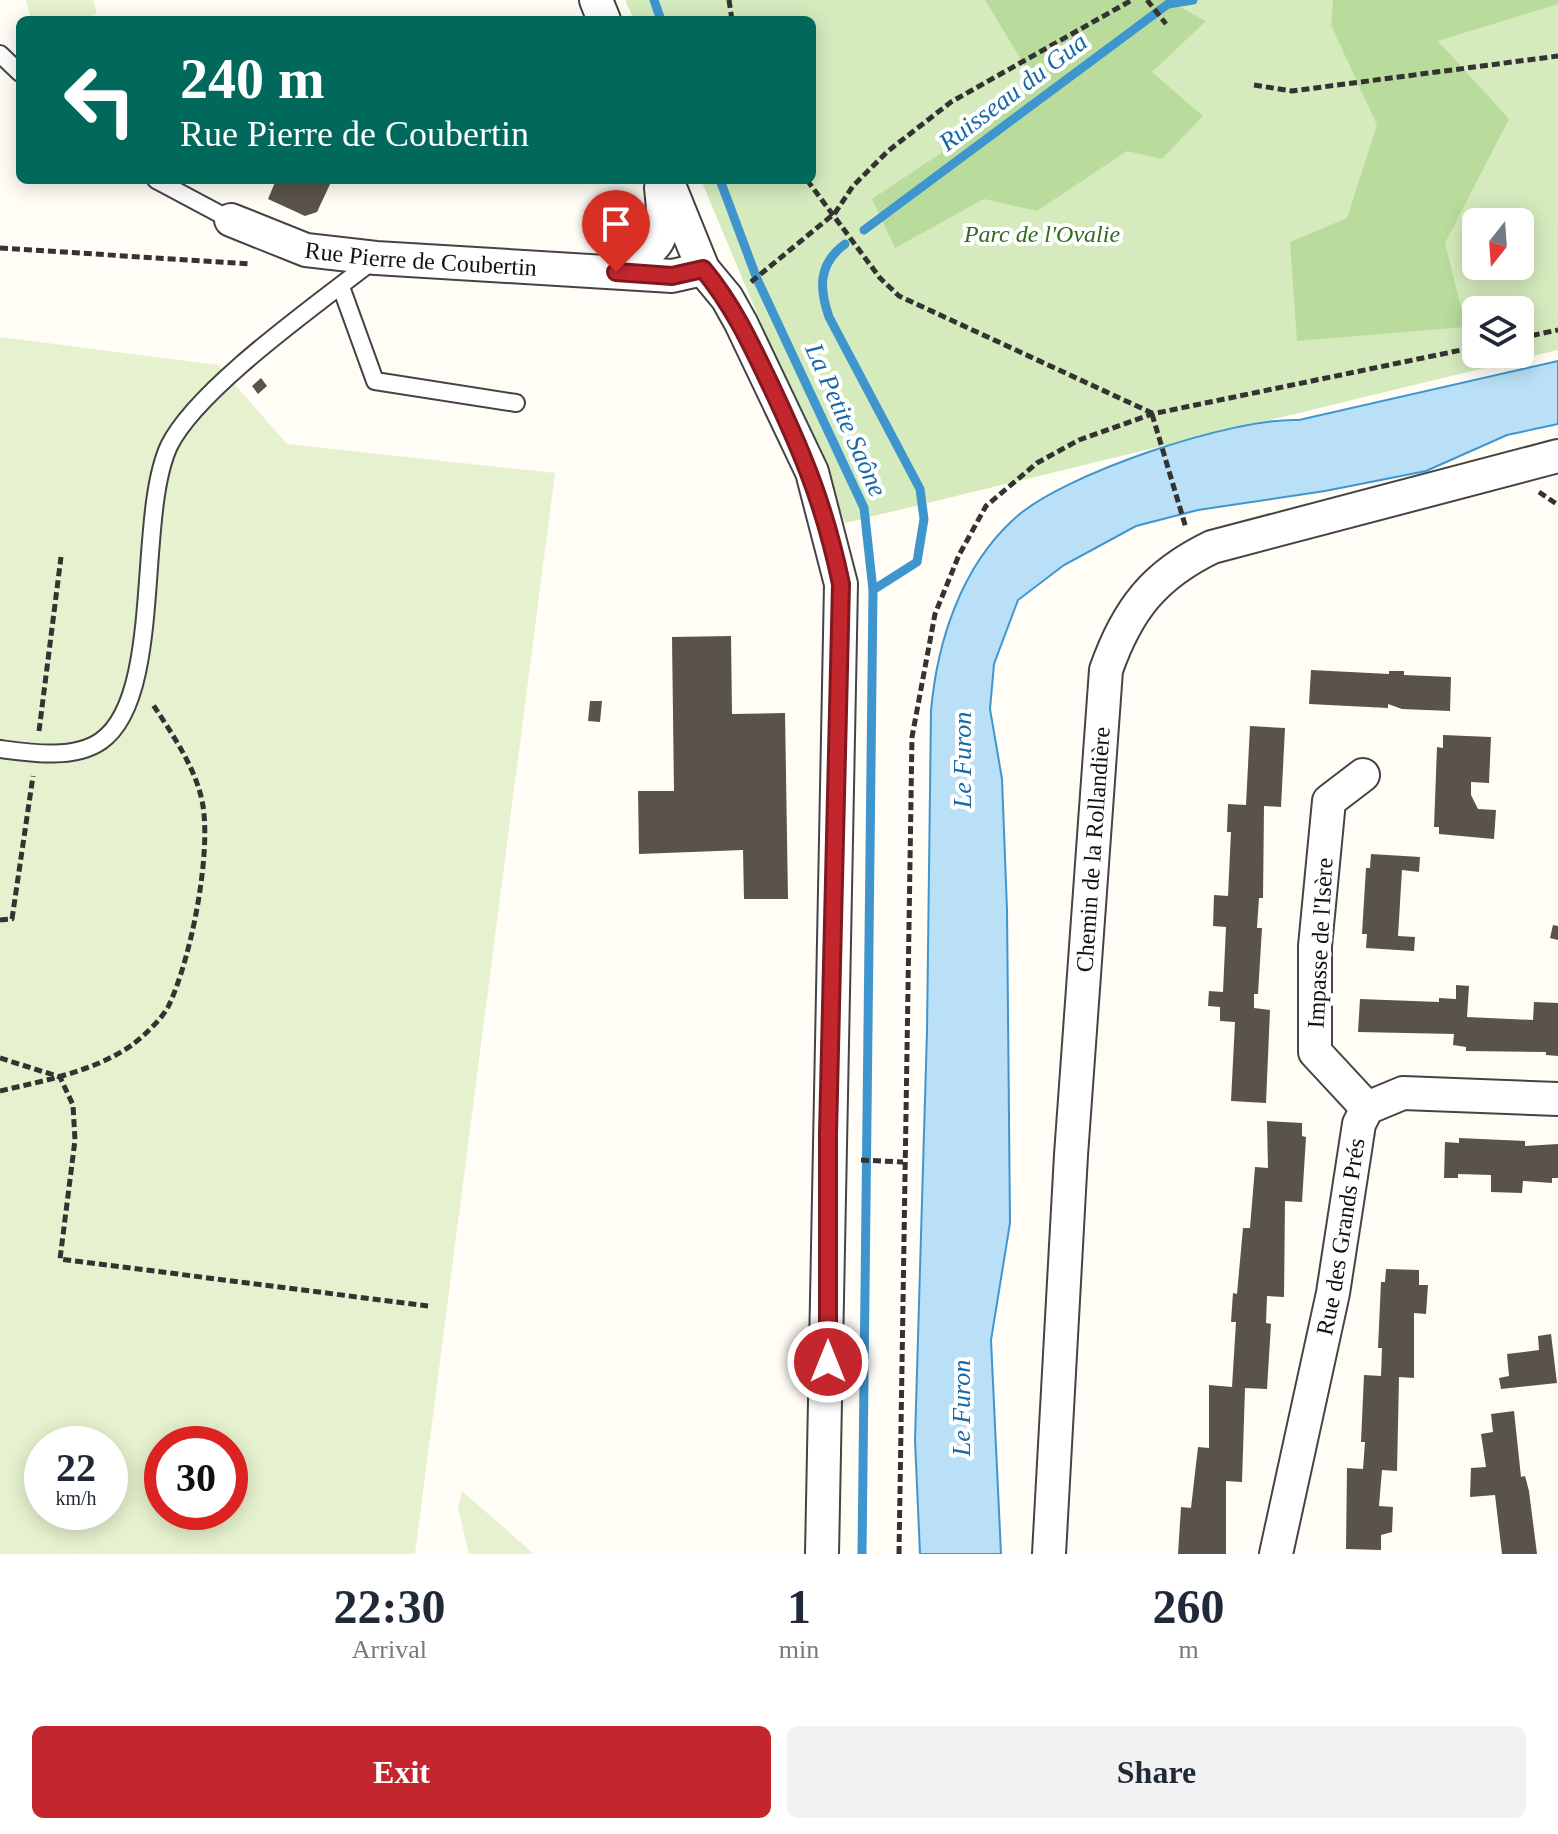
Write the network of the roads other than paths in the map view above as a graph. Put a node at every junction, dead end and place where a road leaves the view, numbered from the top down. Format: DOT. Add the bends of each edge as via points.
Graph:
graph roads {
  1 [pos="0,54"];
  2 [pos="16,69"];
  3 [pos="164,184"];
  4 [pos="660,184"];
  5 [pos="669,184"];
  6 [pos="231,220"];
  7 [pos="376,258"];
  8 [pos="703,269"];
  9 [pos="616,272"];
  10 [pos="341,287"];
  11 [pos="516,403"];
  12 [pos="1558,456"];
  13 [pos="0,749"];
  14 [pos="1363,775"];
  15 [pos="1558,1099"];
  16 [pos="1367,1108"];
  17 [pos="822,1554"];
  18 [pos="1049,1554"];
  19 [pos="1276,1554"];
  1 -- 2 [label="lane"];
  3 -- 6 [label="lane"];
  4 -- 9 [label="street" via="665,225 651,252"];
  5 -- 8 [label="street"];
  6 -- 7 [label="street, Rue Pierre de Coubertin" via="306,250"];
  7 -- 9 [label="street, Rue Pierre de Coubertin"];
  7 -- 10 [label="lane"];
  8 -- 9 [label="street, Rue Pierre de Coubertin" via="672,276"];
  8 -- 17 [label="street" via="741,323 812,472 841,584"];
  10 -- 11 [label="lane" via="375,381"];
  10 -- 13 [label="lane" via="213,393 170,445 156,501 136,679 124,715 100,742 68,752"];
  12 -- 18 [label="street, Chemin de la Rollandière" via="1212,547 1163,576 1118,635 1106,670"];
  14 -- 16 [label="street, Impasse de l'Isère" via="1329,801 1315,946 1315,1052"];
  15 -- 16 [label="street, Rue des Grands Prés" via="1403,1093"];
  16 -- 19 [label="street, Rue des Grands Prés" via="1359,1124 1333,1293"];
}
